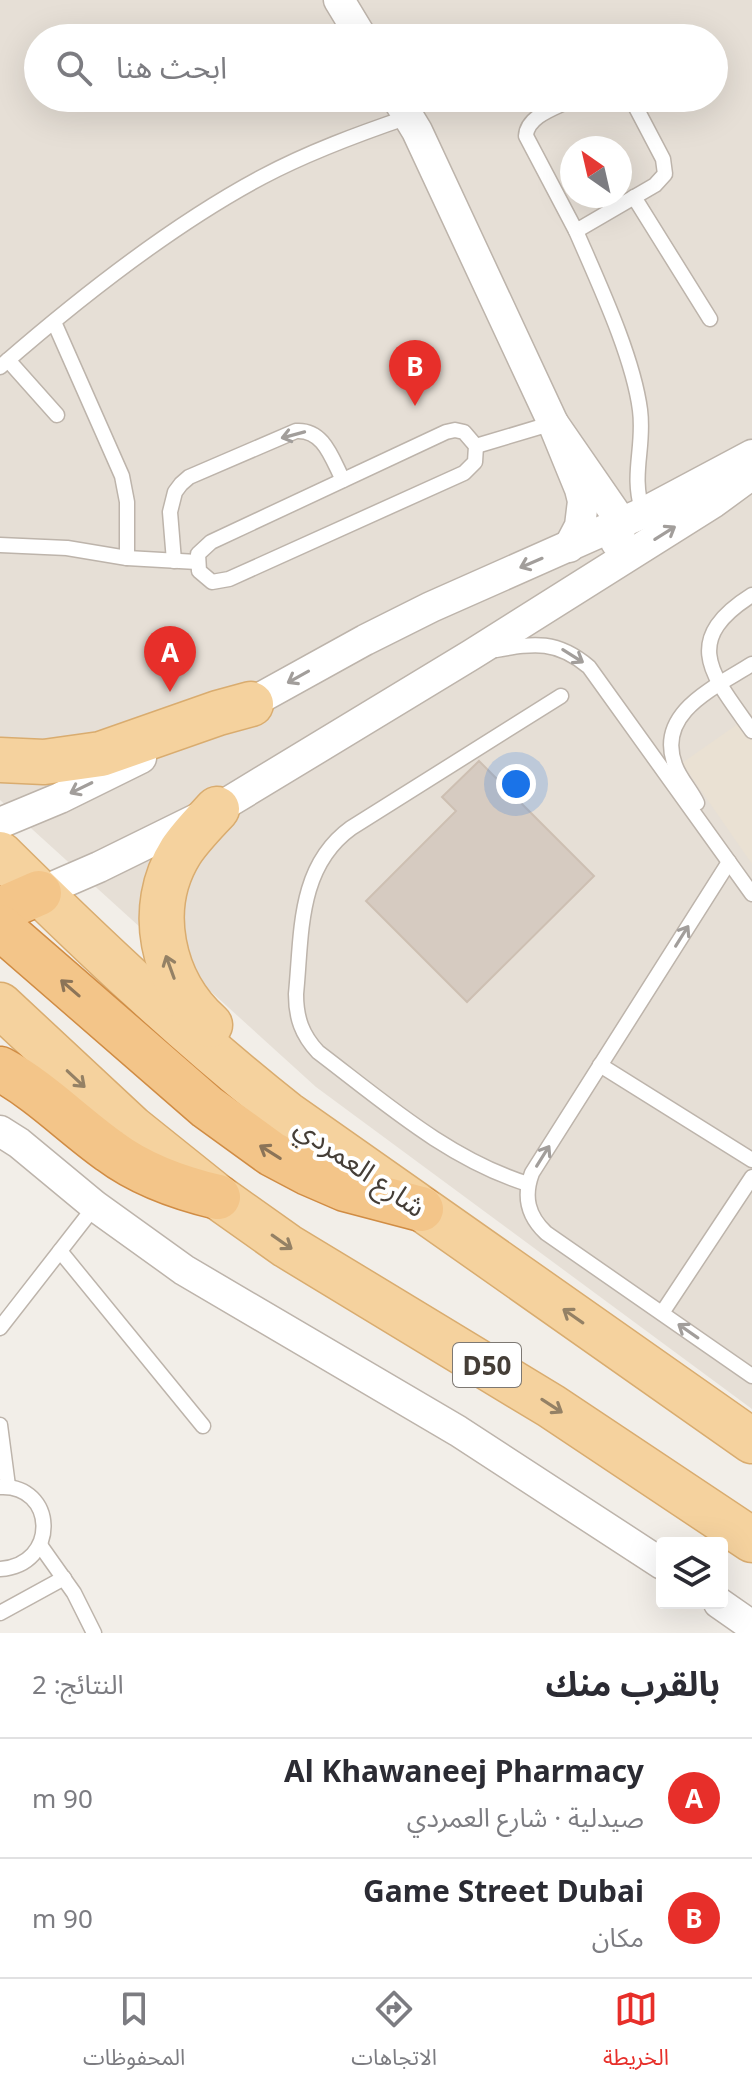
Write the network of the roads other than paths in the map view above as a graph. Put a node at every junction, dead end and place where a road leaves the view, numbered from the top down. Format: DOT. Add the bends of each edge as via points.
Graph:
graph roads {
  1 [pos="339,0"];
  2 [pos="354,24"];
  3 [pos="396,112"];
  4 [pos="405,112"];
  5 [pos="549,112"];
  6 [pos="638,112"];
  7 [pos="634,197"];
  8 [pos="576,231"];
  9 [pos="710,319"];
  10 [pos="54,322"];
  11 [pos="4,364"];
  12 [pos="57,415"];
  13 [pos="553,423"];
  14 [pos="476,446"];
  15 [pos="752,455"];
  16 [pos="752,474"];
  17 [pos="343,480"];
  18 [pos="632,518"];
  19 [pos="0,545"];
  20 [pos="569,547"];
  21 [pos="127,558"];
  22 [pos="174,561"];
  23 [pos="197,562"];
  24 [pos="752,595"];
  25 [pos="471,655"];
  26 [pos="752,664"];
  27 [pos="719,685"];
  28 [pos="561,696"];
  29 [pos="251,704"];
  30 [pos="752,731"];
  31 [pos="0,760"];
  32 [pos="284,768"];
  33 [pos="217,809"];
  34 [pos="0,823"];
  35 [pos="707,830"];
  36 [pos="0,854"];
  37 [pos="729,862"];
  38 [pos="39,893"];
  39 [pos="752,894"];
  40 [pos="0,910"];
  41 [pos="0,927"];
  42 [pos="0,1005"];
  43 [pos="600,1065"];
  44 [pos="0,1069"];
  45 [pos="287,1114"];
  46 [pos="0,1131"];
  47 [pos="752,1160"];
  48 [pos="752,1177"];
  49 [pos="528,1184"];
  50 [pos="218,1197"];
  51 [pos="95,1206"];
  52 [pos="421,1209"];
  53 [pos="60,1251"];
  54 [pos="662,1313"];
  55 [pos="0,1328"];
  56 [pos="752,1376"];
  57 [pos="0,1425"];
  58 [pos="203,1426"];
  59 [pos="752,1441"];
  60 [pos="4,1486"];
  61 [pos="752,1540"];
  62 [pos="40,1545"];
  63 [pos="656,1560"];
  64 [pos="0,1569"];
  65 [pos="64,1578"];
  66 [pos="728,1609"];
  67 [pos="0,1613"];
  68 [pos="752,1626"];
  69 [pos="94,1633"];
  1 -- 2 [label="street"];
  3 -- 10 [label="lane" via="227,197 171,232"];
  4 -- 13 [label="street"];
  5 -- 8 [label="lane" via="529,123 526,136"];
  6 -- 7 [label="lane" via="665,166 661,181"];
  7 -- 8 [label="lane"];
  7 -- 9 [label="lane"];
  8 -- 18 [label="lane" via="613,321 641,412"];
  10 -- 11 [label="lane"];
  10 -- 21 [label="lane" via="122,476"];
  11 -- 12 [label="lane"];
  13 -- 14 [label="lane"];
  13 -- 18 [label="street"];
  13 -- 20 [label="street" via="583,501 580,526"];
  14 -- 17 [label="lane" via="464,432 446,432"];
  14 -- 23 [label="lane" via="475,462 464,473 229,579 212,582"];
  15 -- 18 [label="street"];
  25 -- 16 [label="street, one-way"];
  17 -- 22 [label="lane, one-way" via="323,442 303,430 189,477 171,501"];
  17 -- 23 [label="lane" via="211,542"];
  18 -- 20 [label="street"];
  18 -- 32 [label="street" via="606,551 461,639"];
  19 -- 21 [label="lane"];
  20 -- 29 [label="street, one-way" via="431,607"];
  21 -- 22 [label="lane"];
  22 -- 23 [label="lane"];
  24 -- 27 [label="lane" via="728,611 714,629 710,663"];
  25 -- 32 [label="street"];
  25 -- 35 [label="lane, one-way" via="540,644 579,658"];
  26 -- 27 [label="lane"];
  27 -- 30 [label="lane"];
  27 -- 35 [label="lane" via="685,709 671,744 676,768"];
  28 -- 49 [label="lane" via="351,828 329,848 308,886 296,994 298,1020 318,1052 451,1150"];
  29 -- 31 [label="main road" via="101,754 44,762"];
  29 -- 34 [label="street, one-way"];
  32 -- 33 [label="street"];
  33 -- 38 [label="street"];
  45 -- 33 [label="main road, one-way" via="186,999 163,945 162,906 172,868"];
  35 -- 37 [label="lane"];
  36 -- 38 [label="main road, شارع العمردي"];
  37 -- 39 [label="lane"];
  43 -- 37 [label="lane, one-way"];
  38 -- 40 [label="highway"];
  38 -- 45 [label="main road, شارع العمردي" via="160,1008"];
  52 -- 41 [label="highway, one-way" via="345,1189 272,1154 207,1107"];
  42 -- 50 [label="main road, D50, one-way" via="132,1128"];
  43 -- 47 [label="lane"];
  49 -- 43 [label="lane, one-way"];
  44 -- 50 [label="highway" via="136,1168"];
  45 -- 52 [label="main road, شارع العمردي"];
  46 -- 51 [label="street"];
  48 -- 54 [label="lane"];
  49 -- 54 [label="lane" via="528,1206 538,1225"];
  50 -- 61 [label="main road, D50, one-way" via="342,1281 551,1406"];
  51 -- 53 [label="lane"];
  51 -- 63 [label="street" via="184,1270 446,1423"];
  59 -- 52 [label="main road, شارع العمردي, one-way"];
  53 -- 55 [label="lane"];
  53 -- 58 [label="lane"];
  56 -- 54 [label="lane, one-way"];
  57 -- 60 [label="lane"];
  60 -- 62 [label="lane" via="20,1490 39,1507 44,1532"];
  62 -- 64 [label="lane" via="23,1564"];
  62 -- 65 [label="lane"];
  65 -- 67 [label="lane"];
  65 -- 69 [label="lane"];
  66 -- 68 [label="street"];
}
